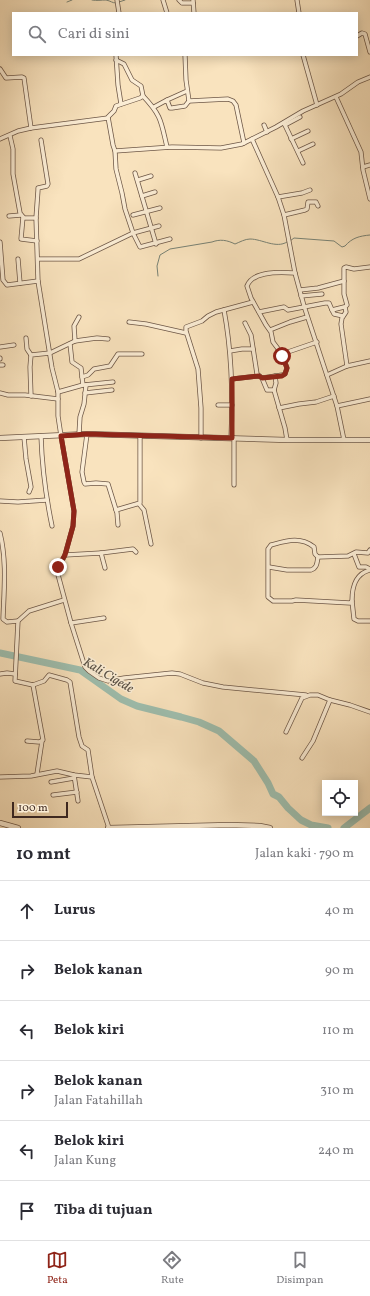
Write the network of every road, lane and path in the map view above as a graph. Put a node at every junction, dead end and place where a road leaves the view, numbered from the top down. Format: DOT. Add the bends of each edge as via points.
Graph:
graph roads {
  1 [pos="163,0"];
  2 [pos="174,0"];
  3 [pos="179,0"];
  4 [pos="297,0"];
  5 [pos="118,2"];
  6 [pos="193,2"];
  7 [pos="119,12"];
  8 [pos="167,12"];
  9 [pos="194,12"];
  10 [pos="299,12"];
  11 [pos="358,35"];
  12 [pos="370,52"];
  13 [pos="116,56"];
  14 [pos="185,56"];
  15 [pos="303,56"];
  16 [pos="116,60"];
  17 [pos="0,68"];
  18 [pos="370,77"];
  19 [pos="187,91"];
  20 [pos="143,96"];
  21 [pos="336,97"];
  22 [pos="167,100"];
  23 [pos="189,101"];
  24 [pos="122,104"];
  25 [pos="316,106"];
  26 [pos="154,107"];
  27 [pos="300,117"];
  28 [pos="108,118"];
  29 [pos="284,124"];
  30 [pos="264,125"];
  31 [pos="31,128"];
  32 [pos="308,131"];
  33 [pos="267,132"];
  34 [pos="10,136"];
  35 [pos="0,139"];
  36 [pos="252,139"];
  37 [pos="291,139"];
  38 [pos="41,140"];
  39 [pos="244,143"];
  40 [pos="313,144"];
  41 [pos="167,147"];
  42 [pos="115,151"];
  43 [pos="298,151"];
  44 [pos="303,164"];
  45 [pos="370,165"];
  46 [pos="363,168"];
  47 [pos="135,173"];
  48 [pos="151,176"];
  49 [pos="138,180"];
  50 [pos="368,184"];
  51 [pos="310,190"];
  52 [pos="155,192"];
  53 [pos="142,196"];
  54 [pos="278,197"];
  55 [pos="370,199"];
  56 [pos="318,206"];
  57 [pos="160,208"];
  58 [pos="146,212"];
  59 [pos="133,215"];
  60 [pos="284,215"];
  61 [pos="9,216"];
  62 [pos="22,216"];
  63 [pos="36,218"];
  64 [pos="159,226"];
  65 [pos="151,228"];
  66 [pos="133,233"];
  67 [pos="170,239"];
  68 [pos="37,241"];
  69 [pos="0,242"];
  70 [pos="156,244"];
  71 [pos="38,259"];
  72 [pos="18,260"];
  73 [pos="370,267"];
  74 [pos="295,273"];
  75 [pos="38,281"];
  76 [pos="344,282"];
  77 [pos="20,283"];
  78 [pos="300,290"];
  79 [pos="322,294"];
  80 [pos="301,296"];
  81 [pos="253,302"];
  82 [pos="304,306"];
  83 [pos="344,307"];
  84 [pos="224,310"];
  85 [pos="332,310"];
  86 [pos="259,312"];
  87 [pos="343,316"];
  88 [pos="79,317"];
  89 [pos="307,317"];
  90 [pos="129,322"];
  91 [pos="245,323"];
  92 [pos="270,330"];
  93 [pos="186,333"];
  94 [pos="26,338"];
  95 [pos="108,339"];
  96 [pos="76,341"];
  97 [pos="317,342"];
  98 [pos="70,344"];
  99 [pos="14,345"];
  100 [pos="0,348"];
  101 [pos="253,349"];
  102 [pos="230,351"];
  103 [pos="50,353"];
  104 [pos="142,354"];
  105 [pos="282,354"];
  106 [pos="31,355"];
  107 [pos="370,361"];
  108 [pos="347,366"];
  109 [pos="327,375"];
  110 [pos="275,376"];
  111 [pos="82,377"];
  112 [pos="260,377"];
  113 [pos="232,379"];
  114 [pos="112,382"];
  115 [pos="85,385"];
  116 [pos="112,390"];
  117 [pos="274,390"];
  118 [pos="58,392"];
  119 [pos="85,393"];
  120 [pos="0,394"];
  121 [pos="31,396"];
  122 [pos="334,396"];
  123 [pos="58,399"];
  124 [pos="370,399"];
  125 [pos="218,405"];
  126 [pos="232,405"];
  127 [pos="337,406"];
  128 [pos="279,408"];
  129 [pos="79,434"];
  130 [pos="87,434"];
  131 [pos="41,436"];
  132 [pos="61,436"];
  133 [pos="140,436"];
  134 [pos="24,437"];
  135 [pos="0,438"];
  136 [pos="201,438"];
  137 [pos="233,438"];
  138 [pos="287,440"];
  139 [pos="344,440"];
  140 [pos="370,440"];
  141 [pos="234,485"];
  142 [pos="29,492"];
  143 [pos="47,500"];
  144 [pos="0,501"];
  145 [pos="139,504"];
  146 [pos="116,510"];
  147 [pos="118,525"];
  148 [pos="52,526"];
  149 [pos="0,533"];
  150 [pos="151,544"];
  151 [pos="370,550"];
  152 [pos="101,552"];
  153 [pos="136,552"];
  154 [pos="354,554"];
  155 [pos="65,555"];
  156 [pos="318,557"];
  157 [pos="269,566"];
  158 [pos="105,568"];
  159 [pos="370,570"];
  160 [pos="64,600"];
  161 [pos="352,601"];
  162 [pos="104,618"];
  163 [pos="2,619"];
  164 [pos="18,621"];
  165 [pos="370,621"];
  166 [pos="71,624"];
  167 [pos="0,674"];
  168 [pos="16,674"];
  169 [pos="33,685"];
  170 [pos="306,695"];
  171 [pos="330,700"];
  172 [pos="370,712"];
  173 [pos="286,732"];
  174 [pos="27,741"];
  175 [pos="42,741"];
  176 [pos="302,758"];
  177 [pos="37,774"];
  178 [pos="74,776"];
  179 [pos="0,777"];
  180 [pos="92,777"];
  181 [pos="51,782"];
  182 [pos="77,792"];
  183 [pos="53,795"];
  184 [pos="78,801"];
  185 [pos="0,823"];
  186 [pos="18,828"];
  187 [pos="108,828"];
  188 [pos="268,828"];
  1 -- 8 [label="street"];
  2 -- 3 [label="street"];
  3 -- 6 [label="street" via="182,3"];
  4 -- 10 [label="street"];
  5 -- 7 [label="street"];
  6 -- 9 [label="street"];
  11 -- 12 [label="street" via="365,34"];
  13 -- 16 [label="street"];
  14 -- 19 [label="street"];
  15 -- 25 [label="street"];
  16 -- 20 [label="street" via="124,64 132,80 141,86"];
  16 -- 24 [label="street"];
  17 -- 31 [label="street" via="6,78 22,77 25,81"];
  18 -- 21 [label="street"];
  19 -- 22 [label="street"];
  19 -- 23 [label="street"];
  20 -- 24 [label="street"];
  20 -- 26 [label="street"];
  21 -- 25 [label="street"];
  21 -- 46 [label="street" via="361,152"];
  22 -- 23 [label="street" via="170,108 185,106"];
  22 -- 26 [label="street"];
  23 -- 39 [label="street" via="233,101"];
  24 -- 28 [label="street" via="116,106"];
  25 -- 29 [label="street"];
  26 -- 41 [label="street" via="163,127"];
  27 -- 29 [label="street"];
  28 -- 31 [label="street"];
  28 -- 42 [label="street"];
  29 -- 33 [label="street"];
  29 -- 37 [label="street"];
  30 -- 33 [label="street"];
  31 -- 34 [label="street"];
  32 -- 37 [label="street"];
  33 -- 36 [label="street"];
  34 -- 35 [label="street"];
  34 -- 62 [label="street" via="14,178"];
  36 -- 39 [label="street"];
  36 -- 54 [label="street"];
  37 -- 43 [label="street"];
  38 -- 63 [label="street" via="48,184 38,188"];
  39 -- 41 [label="street" via="221,148"];
  40 -- 43 [label="street"];
  41 -- 42 [label="street"];
  42 -- 66 [label="street" via="116,169"];
  43 -- 44 [label="street"];
  45 -- 46 [label="street"];
  46 -- 50 [label="street"];
  47 -- 49 [label="street"];
  48 -- 49 [label="street"];
  49 -- 53 [label="street"];
  50 -- 55 [label="street"];
  51 -- 54 [label="street" via="302,194"];
  52 -- 53 [label="street"];
  53 -- 58 [label="street"];
  54 -- 60 [label="street"];
  56 -- 60 [label="street" via="316,202 308,202 307,209"];
  57 -- 58 [label="street"];
  58 -- 59 [label="street"];
  58 -- 65 [label="street"];
  60 -- 74 [label="street"];
  61 -- 62 [label="street"];
  62 -- 63 [label="street"];
  62 -- 68 [label="street" via="21,239"];
  63 -- 68 [label="street"];
  64 -- 65 [label="street"];
  65 -- 66 [label="street"];
  65 -- 70 [label="street"];
  66 -- 70 [label="street" via="140,247"];
  66 -- 71 [label="street" via="79,259"];
  67 -- 70 [label="street"];
  68 -- 71 [label="street"];
  69 -- 77 [label="street" via="3,280 7,284"];
  71 -- 75 [label="street"];
  72 -- 77 [label="street"];
  73 -- 76 [label="street" via="346,267"];
  74 -- 78 [label="street"];
  74 -- 81 [label="street" via="275,271 251,280 247,286"];
  75 -- 77 [label="street"];
  75 -- 103 [label="street"];
  76 -- 78 [label="street"];
  76 -- 83 [label="street" via="347,303"];
  78 -- 80 [label="street"];
  79 -- 80 [label="street"];
  80 -- 82 [label="street"];
  81 -- 84 [label="street"];
  81 -- 86 [label="street"];
  82 -- 85 [label="street" via="328,303"];
  82 -- 86 [label="street"];
  82 -- 89 [label="street"];
  83 -- 85 [label="street"];
  83 -- 87 [label="street" via="346,312"];
  84 -- 93 [label="street" via="187,326"];
  84 -- 102 [label="street"];
  85 -- 87 [label="street" via="334,314"];
  86 -- 92 [label="street"];
  87 -- 108 [label="street" via="341,324"];
  88 -- 96 [label="street" via="74,326"];
  89 -- 92 [label="street"];
  89 -- 97 [label="street"];
  90 -- 93 [label="street"];
  91 -- 101 [label="street" via="251,335"];
  92 -- 105 [label="street" via="273,342"];
  93 -- 136 [label="street" via="198,369"];
  94 -- 106 [label="street" via="27,349"];
  95 -- 96 [label="street"];
  96 -- 98 [label="street"];
  97 -- 105 [label="street"];
  97 -- 109 [label="street"];
  98 -- 103 [label="street"];
  98 -- 111 [label="street" via="72,362 81,368"];
  99 -- 100 [label="street"];
  101 -- 102 [label="street"];
  101 -- 112 [label="street" via="256,374"];
  102 -- 113 [label="street"];
  103 -- 106 [label="street"];
  103 -- 118 [label="street"];
  104 -- 111 [label="street" via="118,354 110,366 94,369"];
  105 -- 110 [label="street" via="287,368 285,374"];
  106 -- 121 [label="street"];
  107 -- 108 [label="street"];
  108 -- 109 [label="street"];
  109 -- 122 [label="street"];
  110 -- 112 [label="street"];
  110 -- 117 [label="street"];
  111 -- 115 [label="street"];
  112 -- 113 [label="street"];
  112 -- 117 [label="street" via="267,390"];
  113 -- 126 [label="street"];
  114 -- 115 [label="street"];
  115 -- 118 [label="street"];
  115 -- 119 [label="street"];
  116 -- 119 [label="street"];
  117 -- 128 [label="street"];
  118 -- 123 [label="street"];
  119 -- 129 [label="street"];
  120 -- 121 [label="street"];
  121 -- 123 [label="street"];
  122 -- 127 [label="street"];
  122 -- 128 [label="street" via="316,402"];
  123 -- 132 [label="street"];
  124 -- 127 [label="street"];
  125 -- 126 [label="street"];
  126 -- 137 [label="street"];
  127 -- 139 [label="street"];
  128 -- 138 [label="street"];
  129 -- 130 [label="street"];
  129 -- 132 [label="street"];
  130 -- 133 [label="street"];
  130 -- 146 [label="street" via="82,472 84,482 108,484"];
  131 -- 132 [label="street"];
  131 -- 134 [label="street"];
  131 -- 143 [label="street"];
  132 -- 155 [label="street" via="74,511 73,526"];
  133 -- 136 [label="street"];
  133 -- 145 [label="street"];
  134 -- 135 [label="street"];
  134 -- 142 [label="street" via="31,487"];
  136 -- 137 [label="street"];
  137 -- 138 [label="street"];
  137 -- 141 [label="street"];
  138 -- 139 [label="street"];
  139 -- 140 [label="street"];
  143 -- 144 [label="street"];
  143 -- 148 [label="street"];
  145 -- 146 [label="street"];
  145 -- 150 [label="street" via="144,510"];
  146 -- 147 [label="street"];
  149 -- 163 [label="street" via="4,575"];
  151 -- 154 [label="street" via="367,553"];
  152 -- 153 [label="street" via="133,549"];
  152 -- 155 [label="street"];
  152 -- 158 [label="street"];
  154 -- 156 [label="street"];
  154 -- 159 [label="street" via="359,567"];
  155 -- 160 [label="street" via="57,571"];
  156 -- 157 [label="street" via="316,566 311,570 287,570"];
  156 -- 157 [label="street" via="310,544 290,540 270,546"];
  157 -- 161 [label="street" via="268,596 271,600 348,603"];
  159 -- 161 [label="street" via="359,574 352,592"];
  160 -- 164 [label="street" via="29,611"];
  160 -- 166 [label="street"];
  161 -- 165 [label="street" via="354,619"];
  162 -- 166 [label="street"];
  163 -- 164 [label="street" via="7,622"];
  164 -- 168 [label="street"];
  166 -- 170 [label="street" via="85,667 104,680 172,673 223,687"];
  167 -- 168 [label="street"];
  168 -- 169 [label="street" via="16,682"];
  169 -- 175 [label="street"];
  169 -- 180 [label="street" via="44,681 50,675 70,682 79,737 82,746 88,750"];
  170 -- 171 [label="street" via="318,695"];
  170 -- 173 [label="street" via="302,698"];
  171 -- 172 [label="street"];
  171 -- 176 [label="street" via="313,741"];
  174 -- 175 [label="street"];
  175 -- 177 [label="street"];
  177 -- 178 [label="street" via="57,770"];
  177 -- 179 [label="street"];
  178 -- 180 [label="street"];
  178 -- 181 [label="street"];
  178 -- 182 [label="street"];
  180 -- 187 [label="street"];
  182 -- 183 [label="street"];
  182 -- 184 [label="street"];
  185 -- 186 [label="street"];
  187 -- 188 [label="street" via="229,825"];
}
